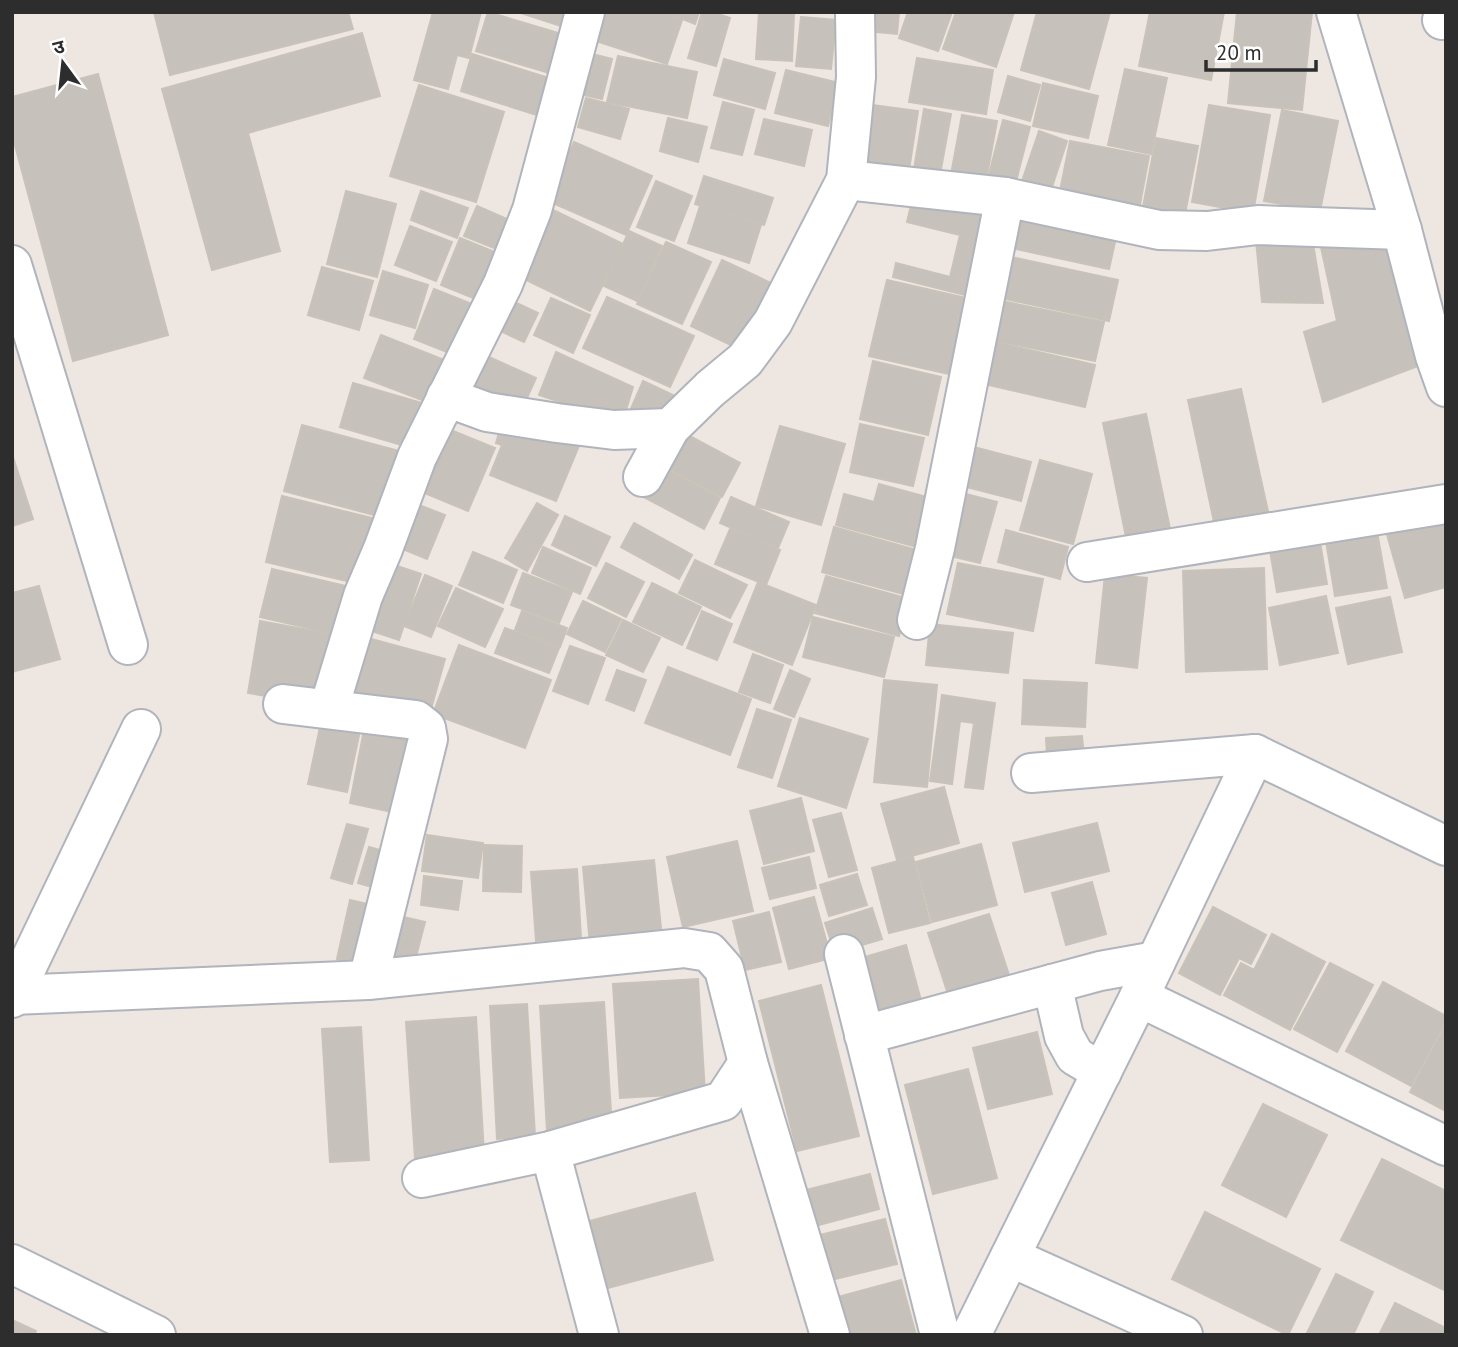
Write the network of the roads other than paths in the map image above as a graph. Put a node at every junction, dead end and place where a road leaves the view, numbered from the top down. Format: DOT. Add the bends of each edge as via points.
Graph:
graph roads {
  1 [pos="584,12"];
  2 [pos="855,12"];
  3 [pos="1336,12"];
  4 [pos="846,180"];
  5 [pos="1005,197"];
  6 [pos="1402,230"];
  7 [pos="12,265"];
  8 [pos="1442,365"];
  9 [pos="446,397"];
  10 [pos="670,428"];
  11 [pos="643,477"];
  12 [pos="1446,504"];
  13 [pos="1087,562"];
  14 [pos="917,620"];
  15 [pos="128,645"];
  16 [pos="283,704"];
  17 [pos="329,708"];
  18 [pos="141,729"];
  19 [pos="1255,754"];
  20 [pos="1031,773"];
  21 [pos="1445,844"];
  22 [pos="844,954"];
  23 [pos="1156,961"];
  24 [pos="368,980"];
  25 [pos="1052,984"];
  26 [pos="13,996"];
  27 [pos="1139,997"];
  28 [pos="864,1035"];
  29 [pos="748,1063"];
  30 [pos="1102,1072"];
  31 [pos="1446,1146"];
  32 [pos="550,1151"];
  33 [pos="422,1178"];
  34 [pos="1010,1257"];
  35 [pos="12,1264"];
  36 [pos="156,1335"];
  37 [pos="599,1335"];
  38 [pos="831,1335"];
  39 [pos="940,1335"];
  40 [pos="971,1335"];
  41 [pos="1183,1335"];
  1 -- 9 [label="street" via="532,211 503,284"];
  2 -- 4 [label="street" via="856,77"];
  3 -- 6 [label="street"];
  4 -- 5 [label="street"];
  4 -- 10 [label="street" via="773,322 745,360"];
  5 -- 6 [label="street" via="1159,230 1258,225"];
  5 -- 14 [label="street"];
  6 -- 8 [label="street"];
  7 -- 15 [label="street"];
  9 -- 10 [label="street" via="487,412 557,423 614,430"];
  9 -- 17 [label="street" via="417,457 363,596"];
  10 -- 11 [label="street"];
  12 -- 13 [label="street"];
  16 -- 17 [label="street"];
  17 -- 24 [label="street" via="416,720 426,728 428,739"];
  18 -- 26 [label="street"];
  19 -- 20 [label="street"];
  19 -- 21 [label="street"];
  19 -- 23 [label="street"];
  22 -- 28 [label="street"];
  23 -- 25 [label="street"];
  23 -- 27 [label="street"];
  24 -- 26 [label="street"];
  24 -- 29 [label="street" via="684,948 709,952 724,968"];
  25 -- 28 [label="street"];
  25 -- 30 [label="street" via="1064,1036 1075,1056"];
  27 -- 30 [label="street"];
  27 -- 31 [label="street"];
  28 -- 39 [label="street"];
  29 -- 32 [label="street" via="723,1101"];
  29 -- 38 [label="street"];
  30 -- 34 [label="street"];
  32 -- 33 [label="street"];
  32 -- 37 [label="street"];
  34 -- 40 [label="street"];
  34 -- 41 [label="street"];
  35 -- 36 [label="street"];
}
